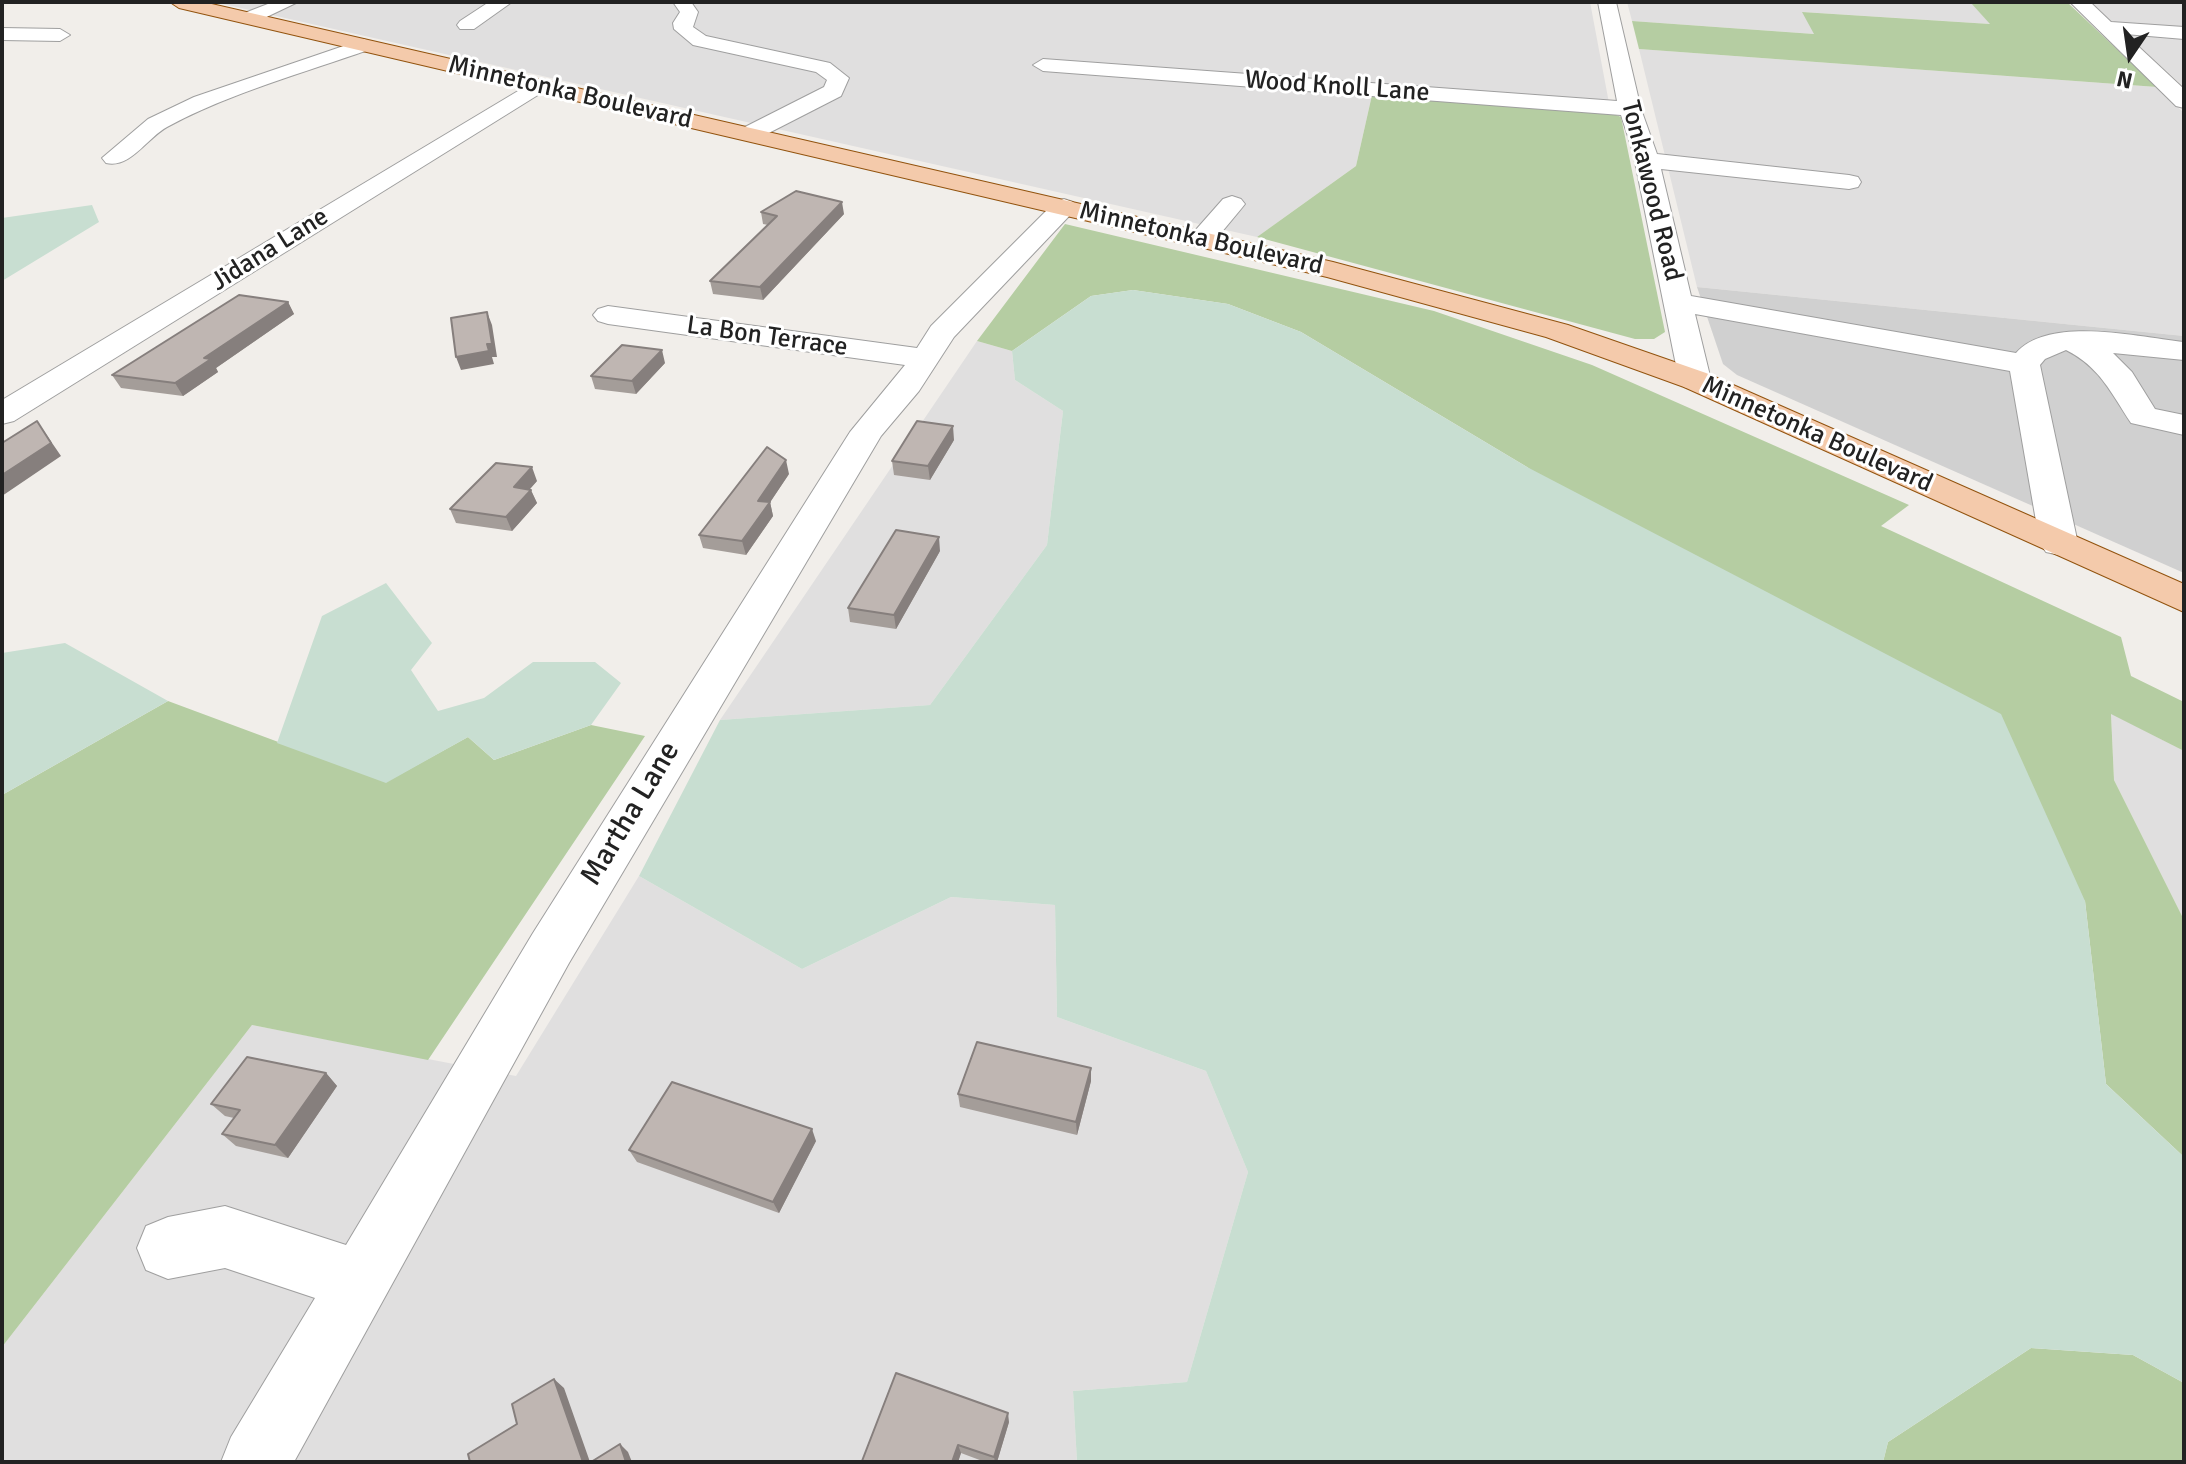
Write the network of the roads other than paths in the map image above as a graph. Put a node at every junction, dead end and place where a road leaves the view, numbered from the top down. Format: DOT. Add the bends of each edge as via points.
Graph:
graph roads {
  1 [pos="179,2"];
  2 [pos="289,2"];
  3 [pos="503,2"];
  4 [pos="682,2"];
  5 [pos="1607,2"];
  6 [pos="2079,2"];
  7 [pos="249,18"];
  8 [pos="467,25"];
  9 [pos="2106,27"];
  10 [pos="2184,33"];
  11 [pos="2,34"];
  12 [pos="60,35"];
  13 [pos="364,45"];
  14 [pos="1167,56"];
  15 [pos="1043,65"];
  16 [pos="1187,76"];
  17 [pos="538,85"];
  18 [pos="2184,101"];
  19 [pos="1630,109"];
  20 [pos="749,134"];
  21 [pos="114,158"];
  22 [pos="1646,160"];
  23 [pos="1849,182"];
  24 [pos="1232,204"];
  25 [pos="1064,207"];
  26 [pos="1202,239"];
  27 [pos="1678,302"];
  28 [pos="608,315"];
  29 [pos="2067,339"];
  30 [pos="925,358"];
  31 [pos="2178,358"];
  32 [pos="2024,364"];
  33 [pos="1695,380"];
  34 [pos="2,414"];
  35 [pos="2184,425"];
  36 [pos="2059,544"];
  37 [pos="2184,599"];
  38 [pos="168,1248"];
  39 [pos="360,1281"];
  40 [pos="256,1462"];
  1 -- 7 [label="main road, Minnetonka Boulevard"];
  2 -- 7 [label="street"];
  3 -- 8 [label="street"];
  4 -- 20 [label="street" via="689,12 684,29 700,41 823,67 838,78 833,91"];
  5 -- 19 [label="street, Tonkawood Road"];
  6 -- 9 [label="street"];
  7 -- 13 [label="main road, Minnetonka Boulevard"];
  9 -- 10 [label="street"];
  9 -- 18 [label="street"];
  11 -- 12 [label="street"];
  13 -- 17 [label="main road, Minnetonka Boulevard"];
  13 -- 21 [label="street" via="202,102 156,124"];
  14 -- 16 [label="street" via="1186,61"];
  15 -- 16 [label="street, Wood Knoll Lane"];
  16 -- 19 [label="street, Wood Knoll Lane"];
  17 -- 20 [label="main road, Minnetonka Boulevard"];
  17 -- 34 [label="street, Jidana Lane"];
  19 -- 22 [label="street, Tonkawood Road"];
  20 -- 25 [label="main road, Minnetonka Boulevard"];
  22 -- 23 [label="street"];
  22 -- 27 [label="street, Tonkawood Road"];
  24 -- 26 [label="street"];
  25 -- 26 [label="main road, Minnetonka Boulevard"];
  25 -- 30 [label="street, Martha Lane" via="942,332"];
  26 -- 33 [label="main road, Minnetonka Boulevard" via="1557,331"];
  27 -- 32 [label="street"];
  27 -- 33 [label="street, Tonkawood Road"];
  28 -- 30 [label="street, La Bon Terrace"];
  29 -- 31 [label="street"];
  29 -- 32 [label="street" via="2034,352"];
  29 -- 35 [label="street" via="2113,365 2143,416"];
  30 -- 39 [label="street, Martha Lane" via="867,432 712,681"];
  32 -- 36 [label="street"];
  33 -- 36 [label="main road, Minnetonka Boulevard"];
  36 -- 37 [label="main road, Minnetonka Boulevard"];
  38 -- 39 [label="street" via="225,1237"];
  39 -- 40 [label="street, Martha Lane"];
}
